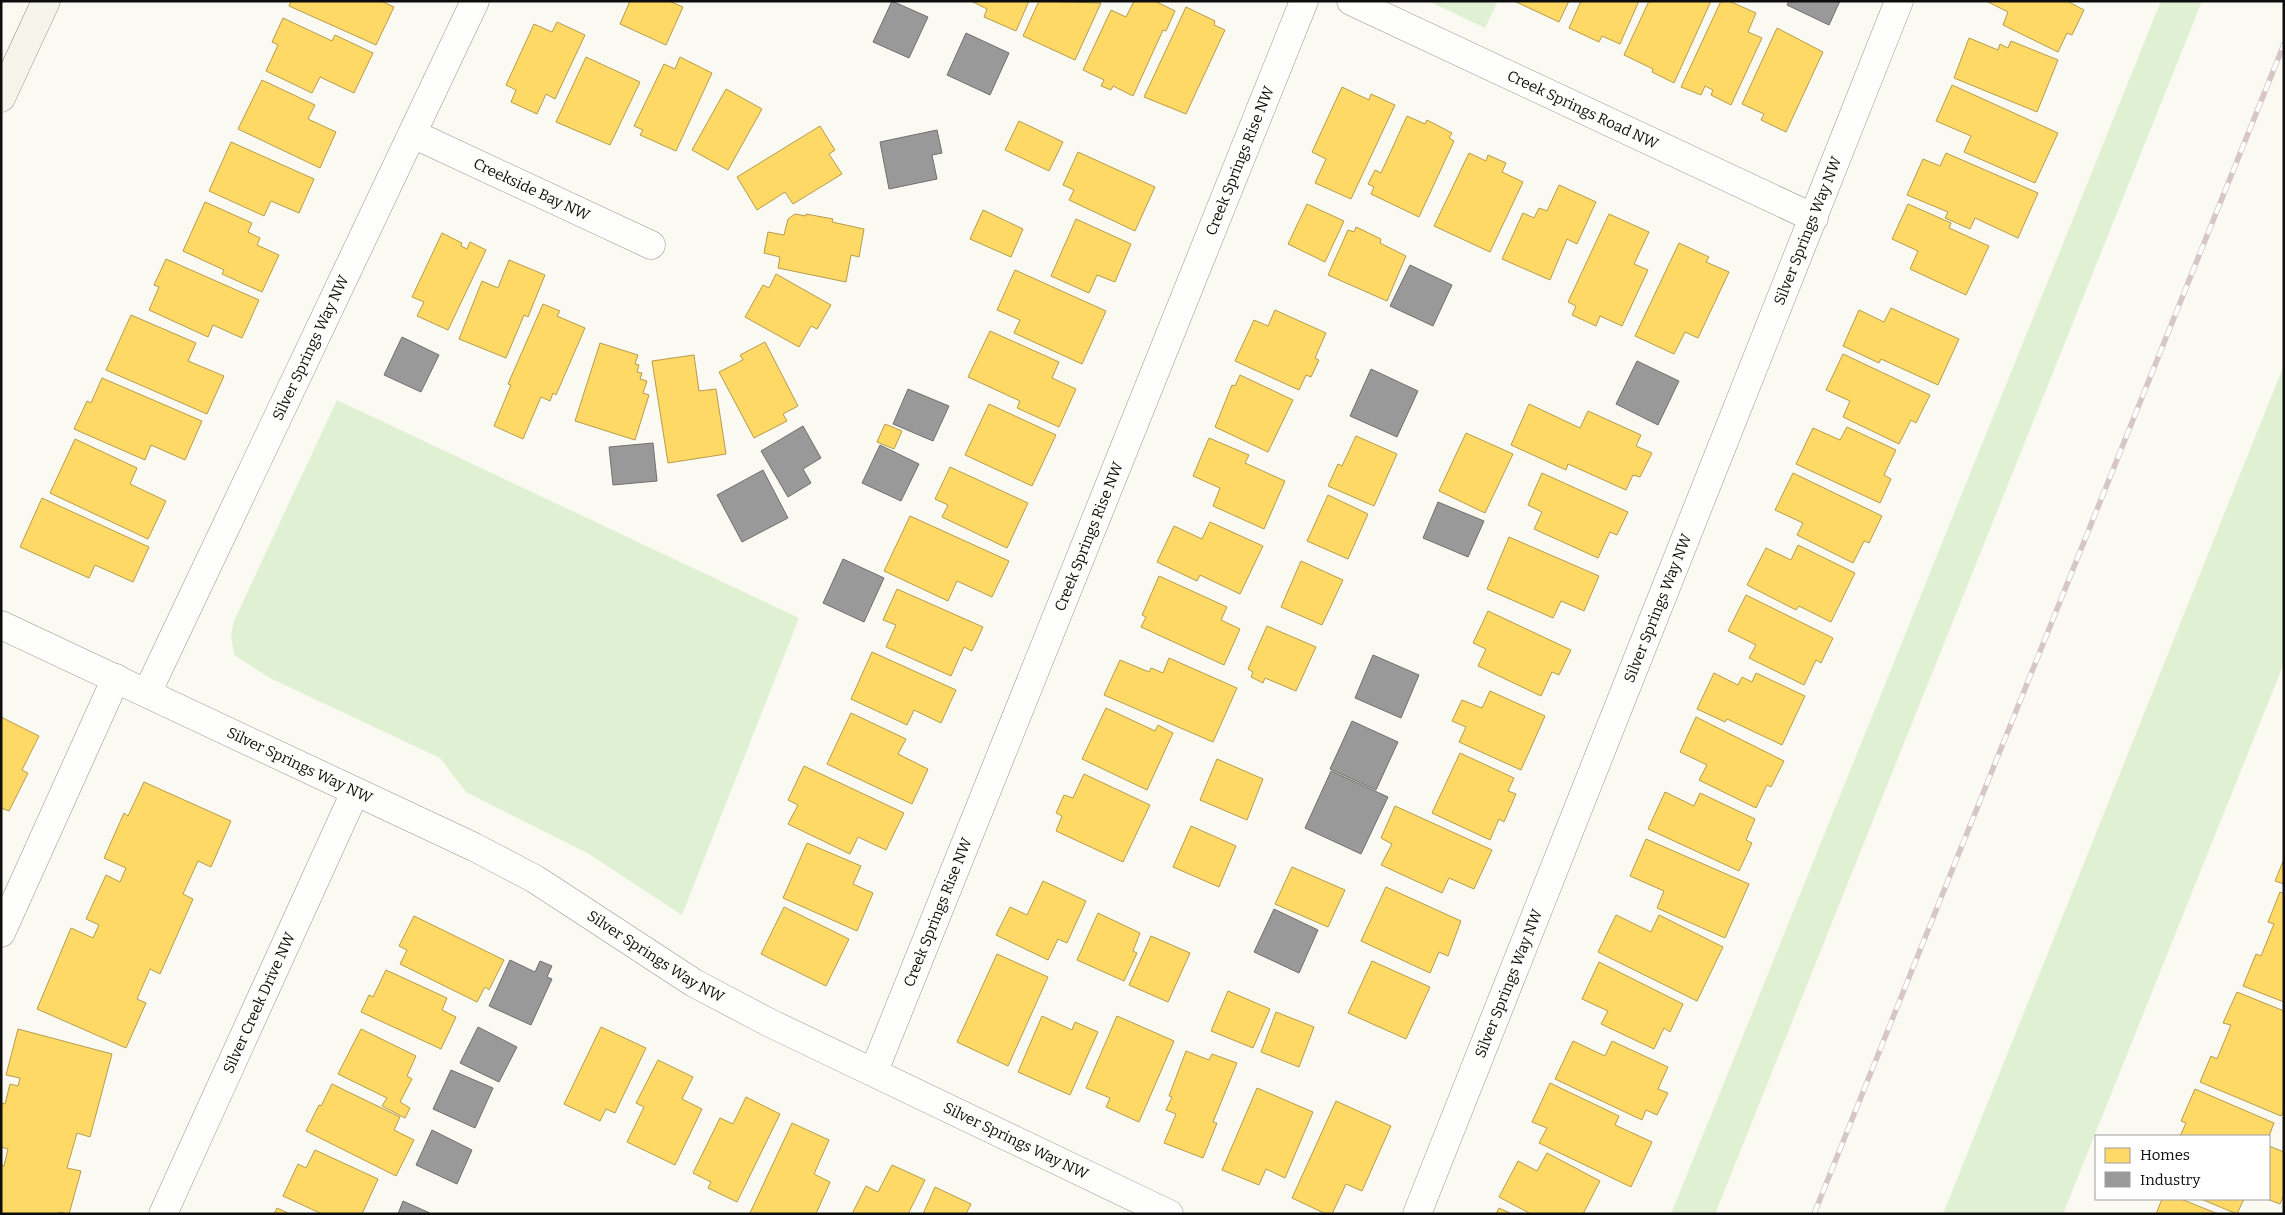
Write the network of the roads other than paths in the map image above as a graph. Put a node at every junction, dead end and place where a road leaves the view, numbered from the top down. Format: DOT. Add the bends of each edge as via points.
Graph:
graph roads {
  1 [pos="46,1"];
  2 [pos="475,1"];
  3 [pos="1304,1"];
  4 [pos="1351,1"];
  5 [pos="1899,1"];
  6 [pos="1,98"];
  7 [pos="413,134"];
  8 [pos="1814,218"];
  9 [pos="651,245"];
  10 [pos="1,625"];
  11 [pos="116,678"];
  12 [pos="147,693"];
  13 [pos="356,792"];
  14 [pos="1,933"];
  15 [pos="874,1072"];
  16 [pos="163,1214"];
  17 [pos="1169,1214"];
  18 [pos="1418,1214"];
  1 -- 6 [label="street"];
  2 -- 7 [label="street, Silver Springs Way NW"];
  3 -- 15 [label="street, Creek Springs Rise NW"];
  4 -- 8 [label="street, Creek Springs Road NW"];
  5 -- 8 [label="street, Silver Springs Way NW"];
  7 -- 9 [label="street, Creekside Bay NW"];
  7 -- 12 [label="street, Silver Springs Way NW"];
  8 -- 18 [label="street, Silver Springs Way NW"];
  10 -- 11 [label="street, Silver Springs Way NW"];
  11 -- 12 [label="street, Silver Springs Way NW"];
  11 -- 14 [label="street"];
  12 -- 13 [label="street, Silver Springs Way NW"];
  13 -- 15 [label="street, Silver Springs Way NW" via="535,879 694,983"];
  13 -- 16 [label="street, Silver Creek Drive NW"];
  15 -- 17 [label="street, Silver Springs Way NW"];
}
